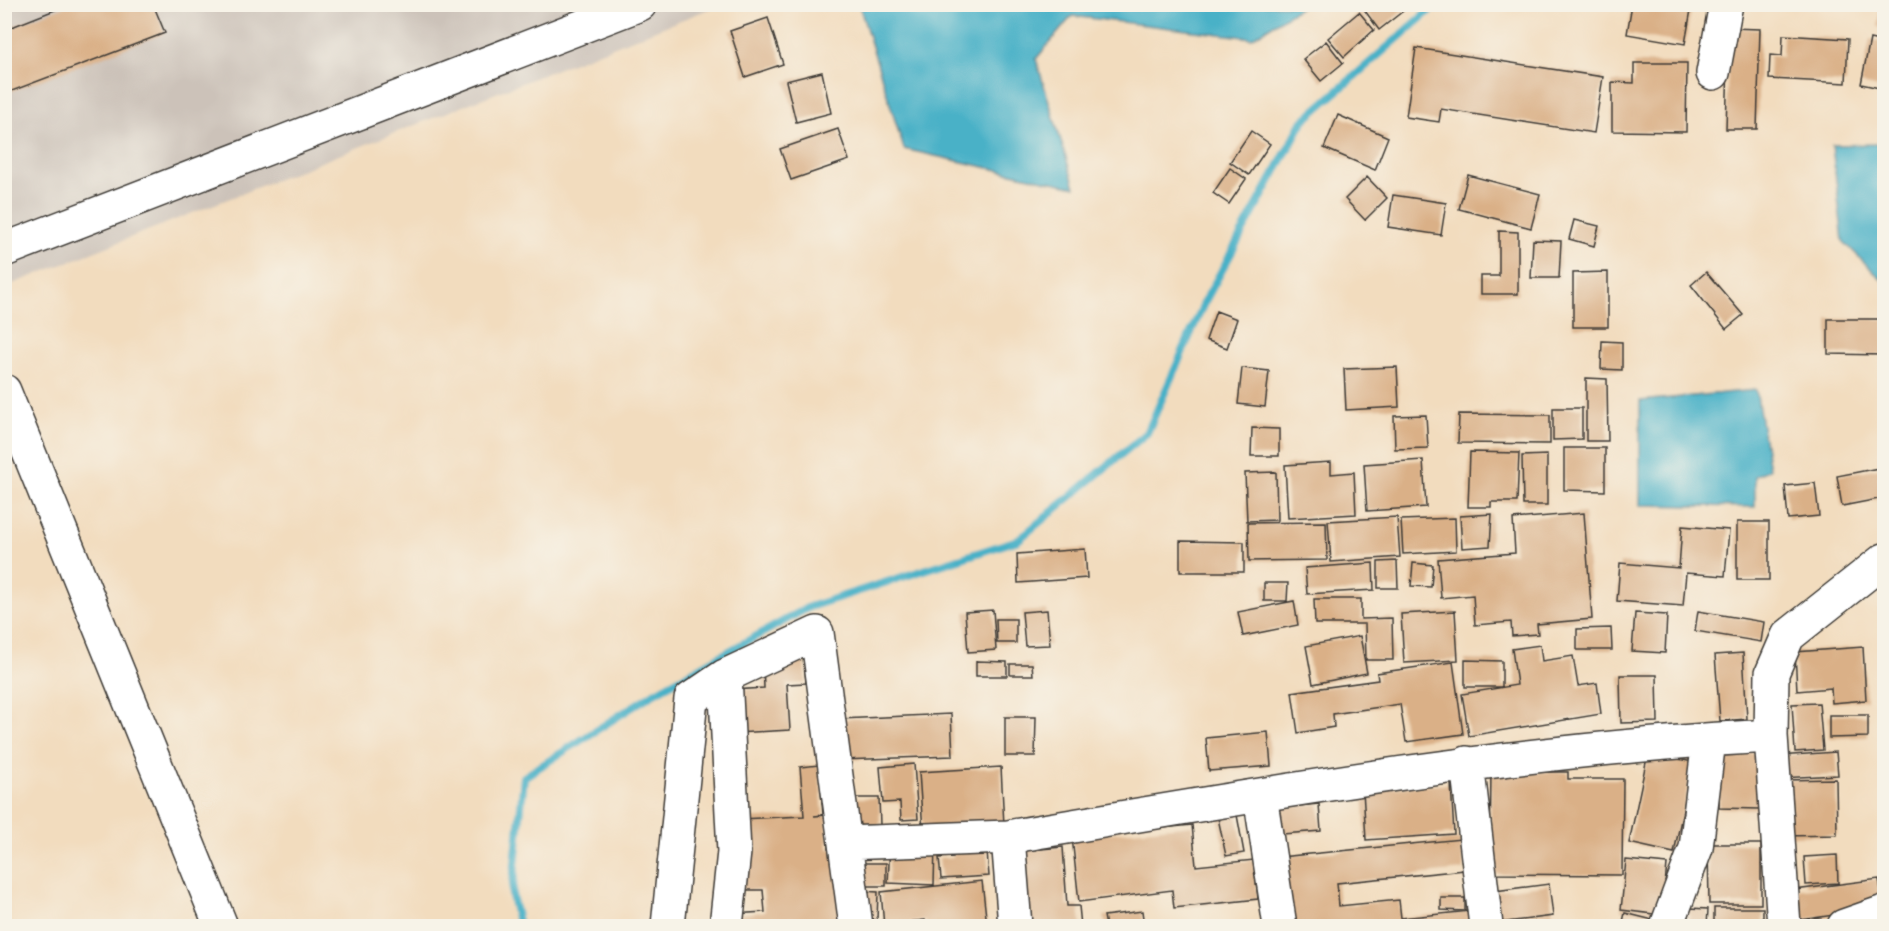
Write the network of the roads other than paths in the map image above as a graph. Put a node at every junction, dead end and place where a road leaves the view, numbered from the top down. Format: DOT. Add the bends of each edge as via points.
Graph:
graph roads {
  1 [pos="640,4"];
  2 [pos="1725,4"];
  3 [pos="1713,73"];
  4 [pos="4,250"];
  5 [pos="4,391"];
  6 [pos="17,460"];
  7 [pos="1884,560"];
  8 [pos="725,676"];
  9 [pos="1771,736"];
  10 [pos="1709,740"];
  11 [pos="1467,763"];
  12 [pos="1260,795"];
  13 [pos="1008,837"];
  14 [pos="845,843"];
  15 [pos="1884,912"];
  16 [pos="221,927"];
  17 [pos="668,927"];
  18 [pos="726,927"];
  19 [pos="856,927"];
  20 [pos="1015,927"];
  21 [pos="1280,927"];
  22 [pos="1486,927"];
  23 [pos="1667,927"];
  24 [pos="1785,927"];
  25 [pos="1844,927"];
  1 -- 4 [label="street"];
  2 -- 3 [label="street"];
  5 -- 6 [label="street"];
  6 -- 16 [label="street"];
  7 -- 9 [label="street" via="1788,636 1772,673"];
  8 -- 14 [label="street" via="817,633"];
  8 -- 17 [label="street" via="691,699"];
  8 -- 18 [label="street" via="734,852"];
  9 -- 10 [label="street"];
  9 -- 24 [label="street"];
  10 -- 11 [label="street"];
  10 -- 23 [label="street" via="1695,848"];
  11 -- 12 [label="street"];
  11 -- 22 [label="street"];
  12 -- 13 [label="street"];
  12 -- 21 [label="street"];
  13 -- 14 [label="street"];
  13 -- 20 [label="street"];
  14 -- 19 [label="street"];
  15 -- 25 [label="street"];
}
